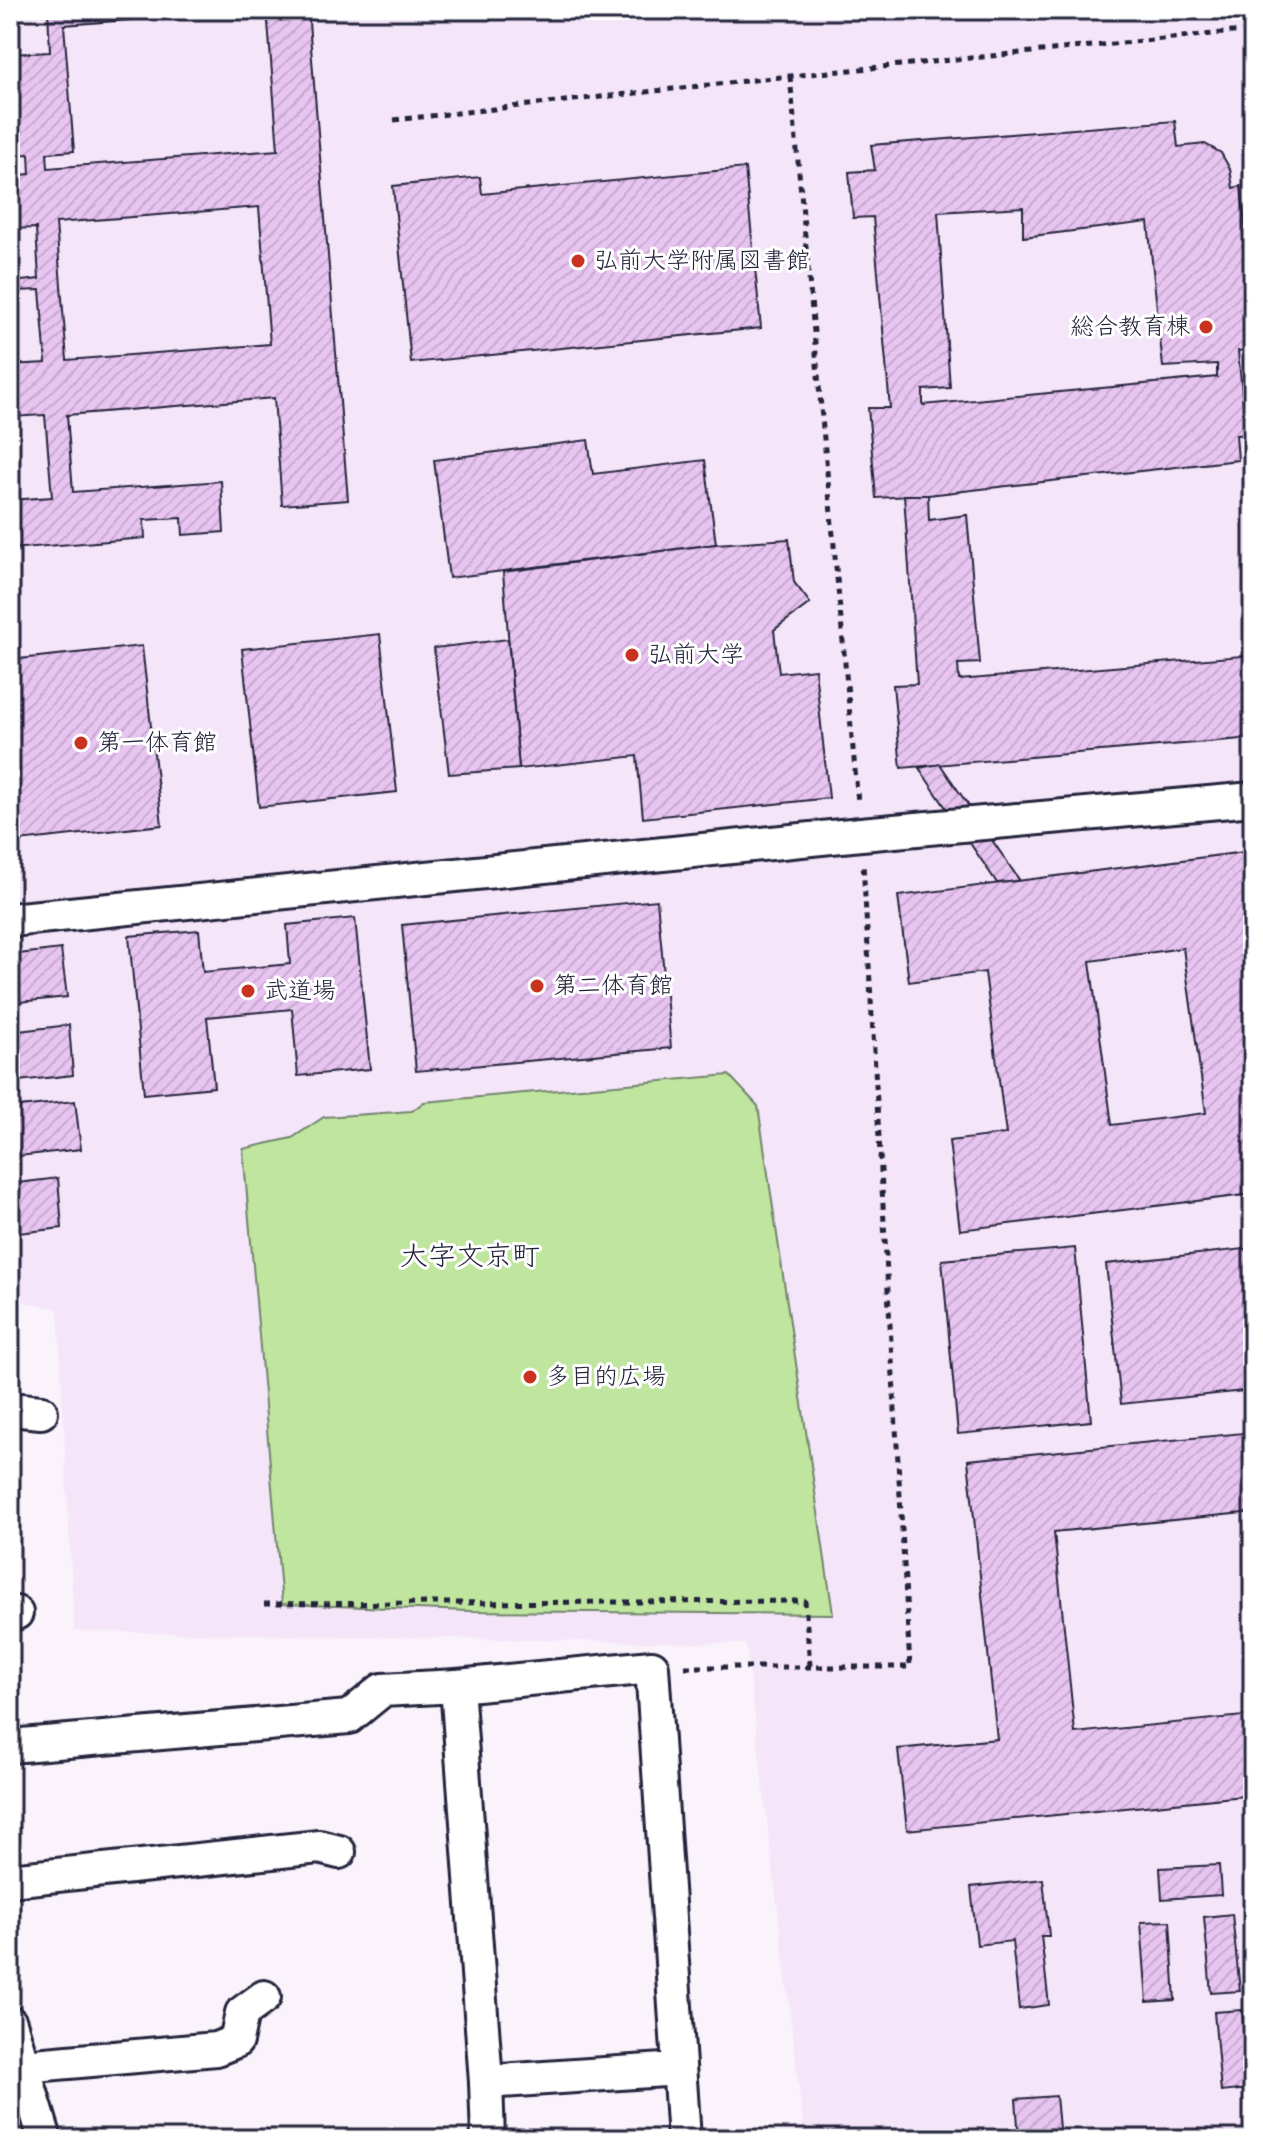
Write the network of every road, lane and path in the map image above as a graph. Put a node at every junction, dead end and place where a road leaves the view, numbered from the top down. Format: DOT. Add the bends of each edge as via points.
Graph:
graph roads {
  1 [pos="1253,30"];
  2 [pos="790,76"];
  3 [pos="394,120"];
  4 [pos="1253,799"];
  5 [pos="861,834"];
  6 [pos="10,920"];
  7 [pos="264,1604"];
  8 [pos="810,1666"];
  9 [pos="652,1667"];
  10 [pos="457,1686"];
  11 [pos="10,1746"];
  12 [pos="339,1852"];
  13 [pos="10,1880"];
  14 [pos="264,1997"];
  15 [pos="10,2023"];
  16 [pos="23,2066"];
  17 [pos="679,2069"];
  18 [pos="486,2082"];
  19 [pos="45,2139"];
  20 [pos="488,2139"];
  21 [pos="684,2139"];
  1 -- 2 [label="path"];
  2 -- 3 [label="path"];
  2 -- 5 [label="path"];
  4 -- 5 [label="street"];
  5 -- 6 [label="street"];
  5 -- 8 [label="path" via="910,1667"];
  7 -- 8 [label="path" via="805,1601"];
  8 -- 9 [label="path"];
  9 -- 10 [label="street"];
  9 -- 17 [label="street"];
  10 -- 11 [label="street" via="382,1690 349,1717"];
  10 -- 18 [label="street"];
  12 -- 13 [label="street" via="319,1847"];
  14 -- 16 [label="street" via="242,2013 236,2041 216,2049"];
  15 -- 16 [label="street"];
  16 -- 19 [label="street"];
  17 -- 18 [label="street"];
  17 -- 21 [label="street"];
  18 -- 20 [label="street"];
}
